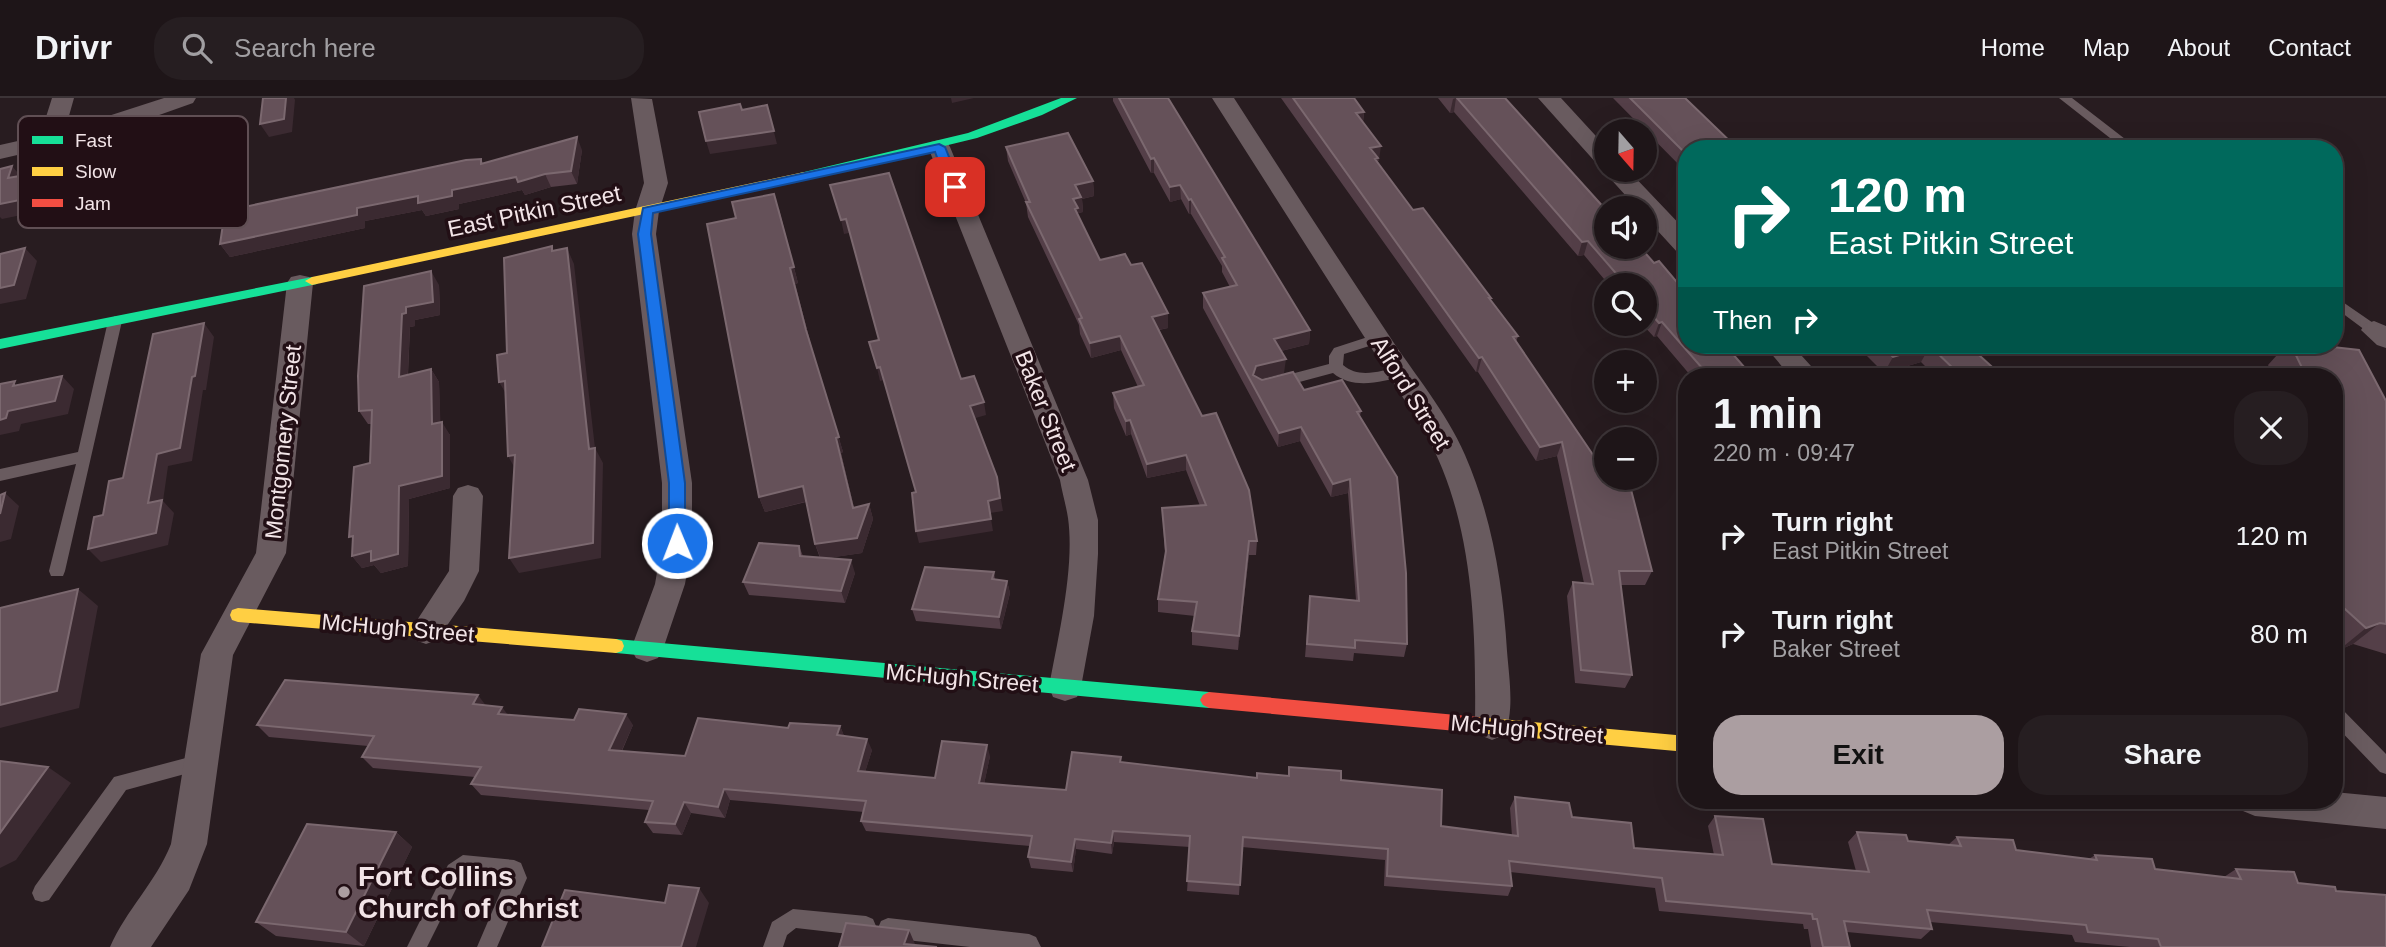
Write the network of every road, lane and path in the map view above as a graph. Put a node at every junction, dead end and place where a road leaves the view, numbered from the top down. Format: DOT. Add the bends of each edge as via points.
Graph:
graph roads {
  1 [pos="63,98"];
  2 [pos="184,98"];
  3 [pos="641,98"];
  4 [pos="1071,98"];
  5 [pos="1223,98"];
  6 [pos="1549,98"];
  7 [pos="2064,98"];
  8 [pos="58,116"];
  9 [pos="136,116"];
  10 [pos="2120,140"];
  11 [pos="939,147"];
  12 [pos="1594,147"];
  13 [pos="18,148"];
  14 [pos="0,152"];
  15 [pos="1626,182"];
  16 [pos="647,211"];
  17 [pos="1678,237"];
  18 [pos="300,283"];
  19 [pos="2343,306"];
  20 [pos="115,321"];
  21 [pos="2382,332"];
  22 [pos="1377,339"];
  23 [pos="0,344"];
  24 [pos="1785,354"];
  25 [pos="1336,367"];
  26 [pos="1799,368"];
  27 [pos="1399,372"];
  28 [pos="1261,387"];
  29 [pos="85,456"];
  30 [pos="0,475"];
  31 [pos="468,496"];
  32 [pos="57,570"];
  33 [pos="238,615"];
  34 [pos="426,631"];
  35 [pos="647,649"];
  36 [pos="1065,687"];
  37 [pos="2343,721"];
  38 [pos="1492,725"];
  39 [pos="1678,743"];
  40 [pos="201,762"];
  41 [pos="2386,766"];
  42 [pos="2343,809"];
  43 [pos="2386,813"];
  44 [pos="42,893"];
  45 [pos="129,947"];
  46 [pos="417,947"];
  47 [pos="486,947"];
  48 [pos="773,947"];
  49 [pos="1031,947"];
  1 -- 8 [label="street"];
  2 -- 9 [label="street"];
  3 -- 16 [label="street" via="656,183"];
  4 -- 11 [label="street, East Pitkin Street" via="1023,120"];
  5 -- 22 [label="street, Alford Street"];
  6 -- 12 [label="street"];
  7 -- 10 [label="lane"];
  11 -- 16 [label="street, East Pitkin Street"];
  11 -- 36 [label="street, Baker Street" via="1074,480 1083,520 1078,616"];
  13 -- 14 [label="street"];
  15 -- 17 [label="street"];
  16 -- 18 [label="street, East Pitkin Street"];
  16 -- 35 [label="street" via="644,234 677,483 677,543 670,584"];
  18 -- 20 [label="street, East Pitkin Street"];
  18 -- 33 [label="street, Montgomery Street" via="271,553"];
  19 -- 21 [label="lane"];
  20 -- 23 [label="street, East Pitkin Street"];
  20 -- 29 [label="lane"];
  22 -- 25 [label="lane" via="1339,351"];
  22 -- 27 [label="street, Alford Street"];
  24 -- 26 [label="street"];
  25 -- 27 [label="lane" via="1357,379"];
  25 -- 28 [label="lane"];
  27 -- 38 [label="street, Alford Street" via="1433,420 1451,456 1474,524 1487,586 1493,654"];
  29 -- 30 [label="lane"];
  29 -- 32 [label="lane"];
  31 -- 34 [label="street" via="464,571"];
  33 -- 34 [label="street, McHugh Street"];
  33 -- 40 [label="street, Montgomery Street" via="217,654"];
  34 -- 35 [label="street, McHugh Street"];
  35 -- 36 [label="street, McHugh Street"];
  36 -- 38 [label="street, McHugh Street"];
  37 -- 41 [label="lane"];
  38 -- 39 [label="street, McHugh Street"];
  40 -- 44 [label="lane" via="120,783"];
  40 -- 45 [label="street, Montgomery Street" via="189,844 176,878"];
  42 -- 43 [label="street"];
  46 -- 47 [label="lane" via="455,871 463,864 514,869 517,878"];
  48 -- 49 [label="lane" via="779,929 793,918"];
}
